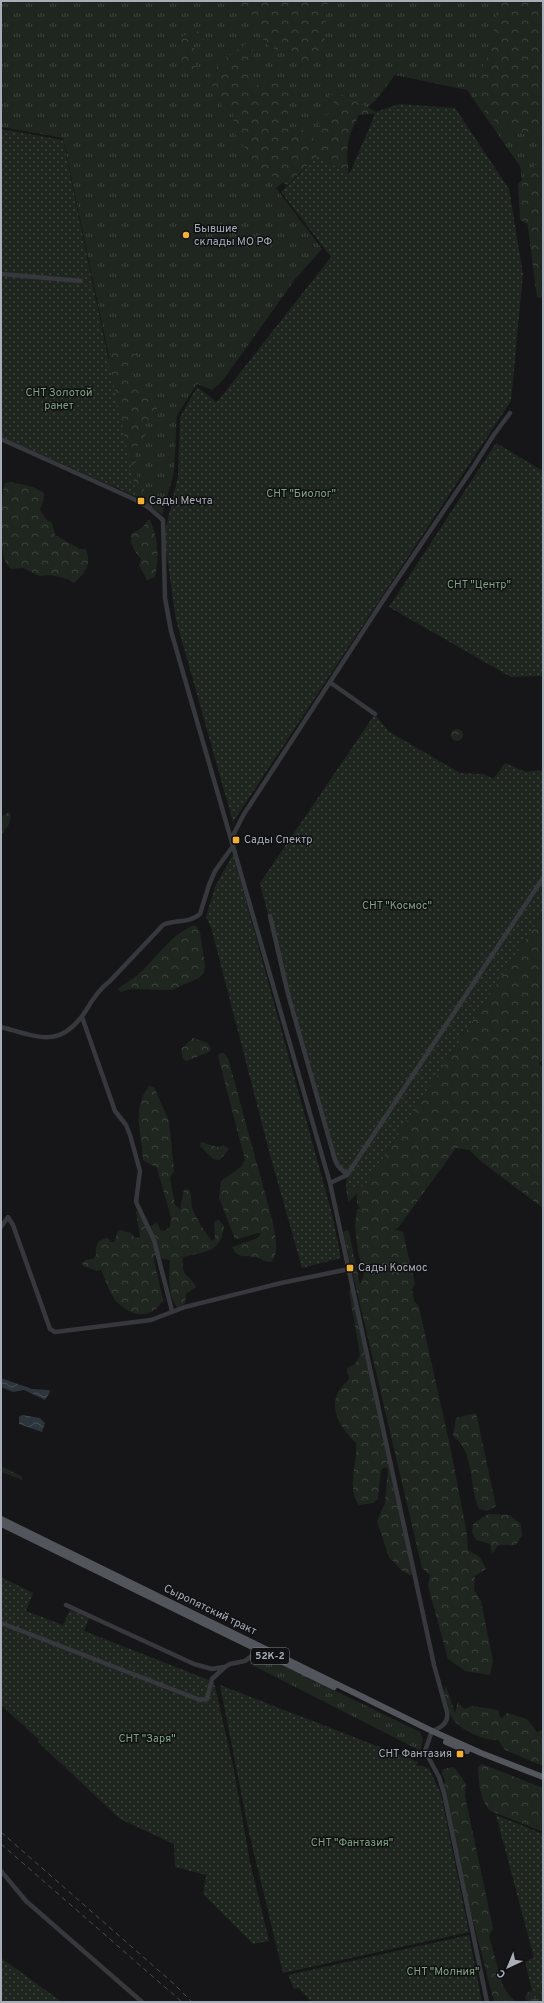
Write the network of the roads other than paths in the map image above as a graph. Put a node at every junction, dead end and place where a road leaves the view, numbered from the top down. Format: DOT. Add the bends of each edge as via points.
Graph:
graph roads {
  1 [pos="1,274"];
  2 [pos="82,281"];
  3 [pos="510,413"];
  4 [pos="1,440"];
  5 [pos="331,683"];
  6 [pos="375,714"];
  7 [pos="231,839"];
  8 [pos="233,846"];
  9 [pos="543,878"];
  10 [pos="270,916"];
  11 [pos="82,1016"];
  12 [pos="1,1027"];
  13 [pos="347,1175"];
  14 [pos="330,1183"];
  15 [pos="1,1227"];
  16 [pos="349,1269"];
  17 [pos="172,1311"];
  18 [pos="1,1519"];
  19 [pos="1,1524"];
  20 [pos="66,1605"];
  21 [pos="1,1623"];
  22 [pos="259,1650"];
  23 [pos="225,1667"];
  24 [pos="431,1733"];
  25 [pos="543,1777"];
  26 [pos="543,1781"];
  27 [pos="1,1871"];
  28 [pos="142,2002"];
  29 [pos="487,2002"];
  1 -- 2 [label="street"];
  3 -- 5 [label="street" via="386,596"];
  4 -- 7 [label="street" via="126,495 148,507 163,520 165,598 171,630"];
  5 -- 6 [label="street"];
  5 -- 7 [label="street" via="244,814"];
  7 -- 8 [label="street"];
  8 -- 11 [label="street" via="215,871 200,914 190,921 163,925 110,981 101,987"];
  8 -- 14 [label="street"];
  9 -- 13 [label="street"];
  10 -- 13 [label="street" via="288,994 335,1160"];
  11 -- 12 [label="street" via="60,1036 38,1037"];
  11 -- 17 [label="street" via="115,1111 130,1135 140,1171 136,1202 154,1240"];
  13 -- 14 [label="street"];
  14 -- 16 [label="street"];
  15 -- 17 [label="street" via="8,1218 13,1225 52,1332 151,1320"];
  16 -- 17 [label="street" via="281,1283"];
  16 -- 24 [label="street" via="434,1665 448,1717 440,1728"];
  18 -- 24 [label="main road, Сыропятский тракт / 52К-2"];
  19 -- 22 [label="main road, Сыропятский тракт / 52К-2"];
  20 -- 23 [label="street" via="194,1664 212,1669"];
  21 -- 23 [label="street" via="200,1700 207,1699 212,1679"];
  22 -- 23 [label="street" via="245,1662"];
  22 -- 24 [label="main road, Сыропятский тракт / 52К-2"];
  24 -- 25 [label="main road, Сыропятский тракт / 52К-2"];
  24 -- 26 [label="main road, Сыропятский тракт / 52К-2" via="480,1757"];
  24 -- 29 [label="street" via="425,1754 439,1777 444,1793"];
  27 -- 28 [label="street" via="26,1901"];
}
